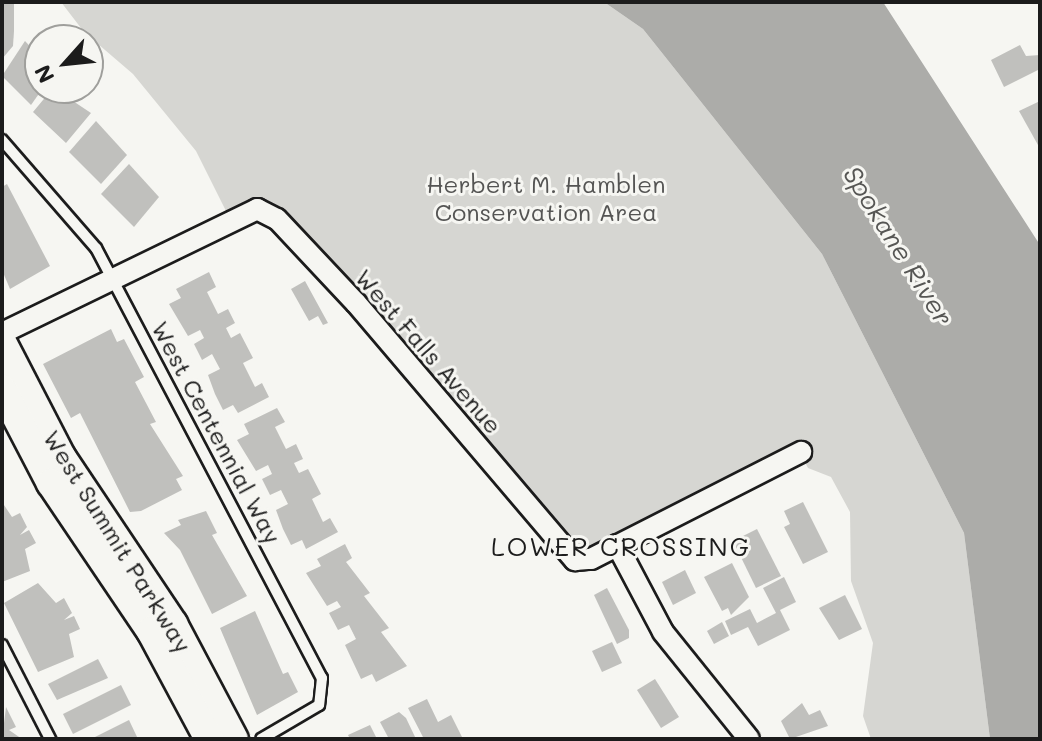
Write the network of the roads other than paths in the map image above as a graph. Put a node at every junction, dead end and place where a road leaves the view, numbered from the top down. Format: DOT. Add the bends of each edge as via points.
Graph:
graph roads {
  1 [pos="2,140"];
  2 [pos="112,278"];
  3 [pos="2,333"];
  4 [pos="2,342"];
  5 [pos="2,389"];
  6 [pos="801,452"];
  7 [pos="617,545"];
  8 [pos="2,645"];
  9 [pos="50,739"];
  10 [pos="209,739"];
  11 [pos="234,739"];
  12 [pos="261,739"];
  13 [pos="749,739"];
  1 -- 2 [label="lane, West Centennial Way" via="71,213"];
  2 -- 3 [label="street, West Falls Avenue"];
  2 -- 7 [label="street, West Falls Avenue" via="257,209 277,219 578,561"];
  2 -- 12 [label="lane, West Centennial Way" via="324,683 319,705"];
  4 -- 11 [label="street, West Summit Parkway" via="62,458 173,624"];
  5 -- 10 [label="street, West Summit Parkway" via="51,483 151,631"];
  6 -- 7 [label="street"];
  7 -- 13 [label="street" via="663,632"];
  8 -- 9 [label="lane"];
}
